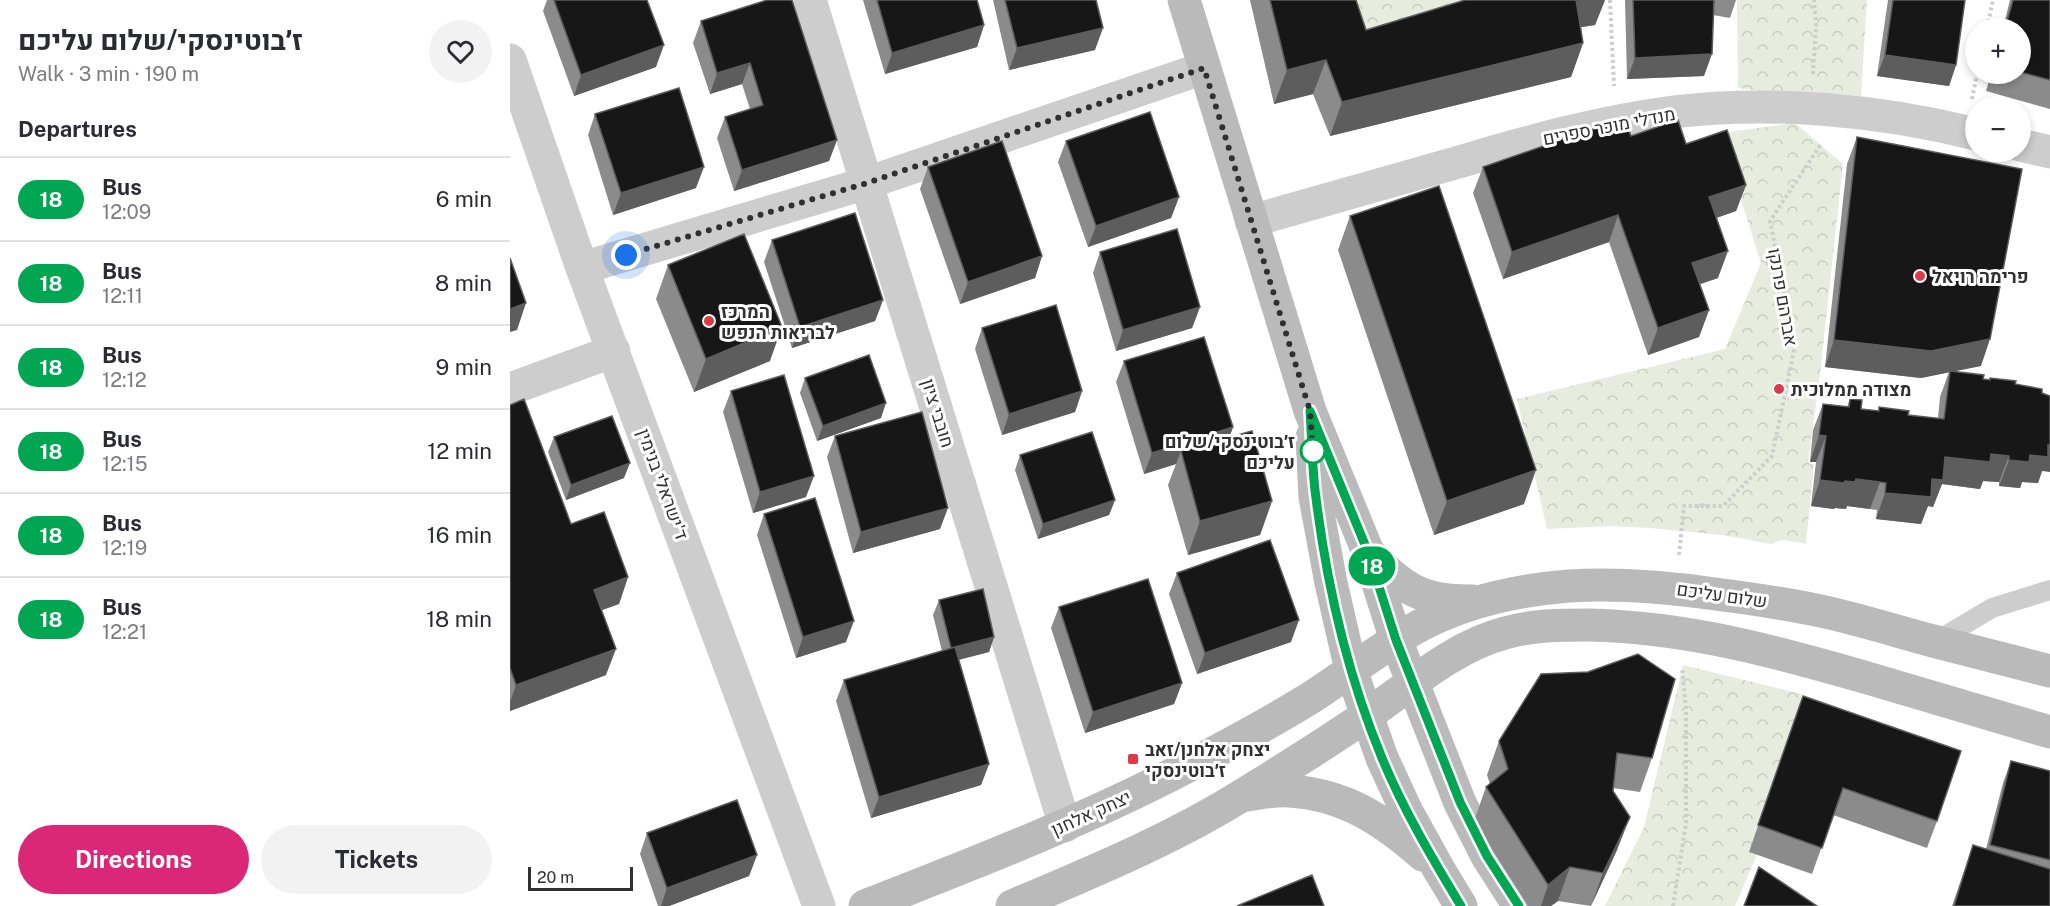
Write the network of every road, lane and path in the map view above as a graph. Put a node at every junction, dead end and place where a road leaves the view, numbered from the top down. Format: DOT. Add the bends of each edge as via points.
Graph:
graph roads {
  1 [pos="810,0"];
  2 [pos="1184,0"];
  3 [pos="1610,0"];
  4 [pos="1814,0"];
  5 [pos="1993,0"];
  6 [pos="1989,18"];
  7 [pos="510,60"];
  8 [pos="1204,68"];
  9 [pos="1811,108"];
  10 [pos="1843,110"];
  11 [pos="1616,122"];
  12 [pos="1965,132"];
  13 [pos="2031,148"];
  14 [pos="2050,152"];
  15 [pos="867,183"];
  16 [pos="1251,221"];
  17 [pos="582,268"];
  18 [pos="614,351"];
  19 [pos="510,389"];
  20 [pos="1310,411"];
  21 [pos="1368,552"];
  22 [pos="1676,588"];
  23 [pos="2050,590"];
  24 [pos="1484,601"];
  25 [pos="1678,632"];
  26 [pos="1396,640"];
  27 [pos="1935,642"];
  28 [pos="1351,670"];
  29 [pos="2050,671"];
  30 [pos="1413,683"];
  31 [pos="1367,716"];
  32 [pos="2050,732"];
  33 [pos="1243,795"];
  34 [pos="1065,826"];
  35 [pos="1438,868"];
  36 [pos="819,906"];
  37 [pos="865,906"];
  38 [pos="1012,906"];
  39 [pos="1461,906"];
  40 [pos="1518,906"];
  41 [pos="1673,906"];
  1 -- 15 [label="street, חובבי ציון"];
  2 -- 8 [label="street"];
  3 -- 11 [label="path"];
  4 -- 9 [label="path"];
  5 -- 6 [label="path"];
  7 -- 17 [label="street, ד'ישראלי בנימין"];
  8 -- 15 [label="street"];
  8 -- 16 [label="street"];
  9 -- 10 [label="street, מנדלי מוכר ספרים"];
  9 -- 11 [label="street, מנדלי מוכר ספרים" via="1725,108"];
  10 -- 12 [label="street, מנדלי מוכר ספרים"];
  10 -- 22 [label="path, אברהם פרנקו" via="1770,221 1795,346 1772,456 1724,506 1684,506"];
  11 -- 16 [label="street, מנדלי מוכר ספרים" via="1559,133"];
  13 -- 14 [label="street"];
  15 -- 17 [label="street"];
  15 -- 34 [label="street, חובבי ציון"];
  16 -- 20 [label="street"];
  17 -- 18 [label="street, ד'ישראלי בנימין"];
  18 -- 19 [label="street"];
  18 -- 36 [label="street, ד'ישראלי בנימין"];
  20 -- 21 [label="street"];
  20 -- 28 [label="street" via="1315,497"];
  21 -- 24 [label="street" via="1412,591 1443,600"];
  21 -- 26 [label="street"];
  22 -- 24 [label="street, שלום עליכם" via="1566,586"];
  22 -- 27 [label="street, שלום עליכם" via="1813,609"];
  23 -- 27 [label="lane" via="1992,608"];
  24 -- 26 [label="street, שלום עליכם" via="1454,610"];
  25 -- 30 [label="street" via="1567,625 1505,632 1478,642"];
  25 -- 32 [label="street" via="1784,654"];
  25 -- 41 [label="path" via="1686,710 1686,823"];
  26 -- 28 [label="street, יצחק אלחנן"];
  26 -- 30 [label="street"];
  27 -- 29 [label="street, שלום עליכם"];
  28 -- 31 [label="street"];
  28 -- 34 [label="street, יצחק אלחנן" via="1243,738"];
  30 -- 31 [label="street"];
  30 -- 40 [label="street" via="1460,802"];
  31 -- 33 [label="street"];
  31 -- 35 [label="street" via="1401,799"];
  33 -- 35 [label="street" via="1287,791 1324,795 1379,820"];
  33 -- 38 [label="street" via="1160,840"];
  34 -- 37 [label="street, יצחק אלחנן"];
  35 -- 39 [label="street"];
}
